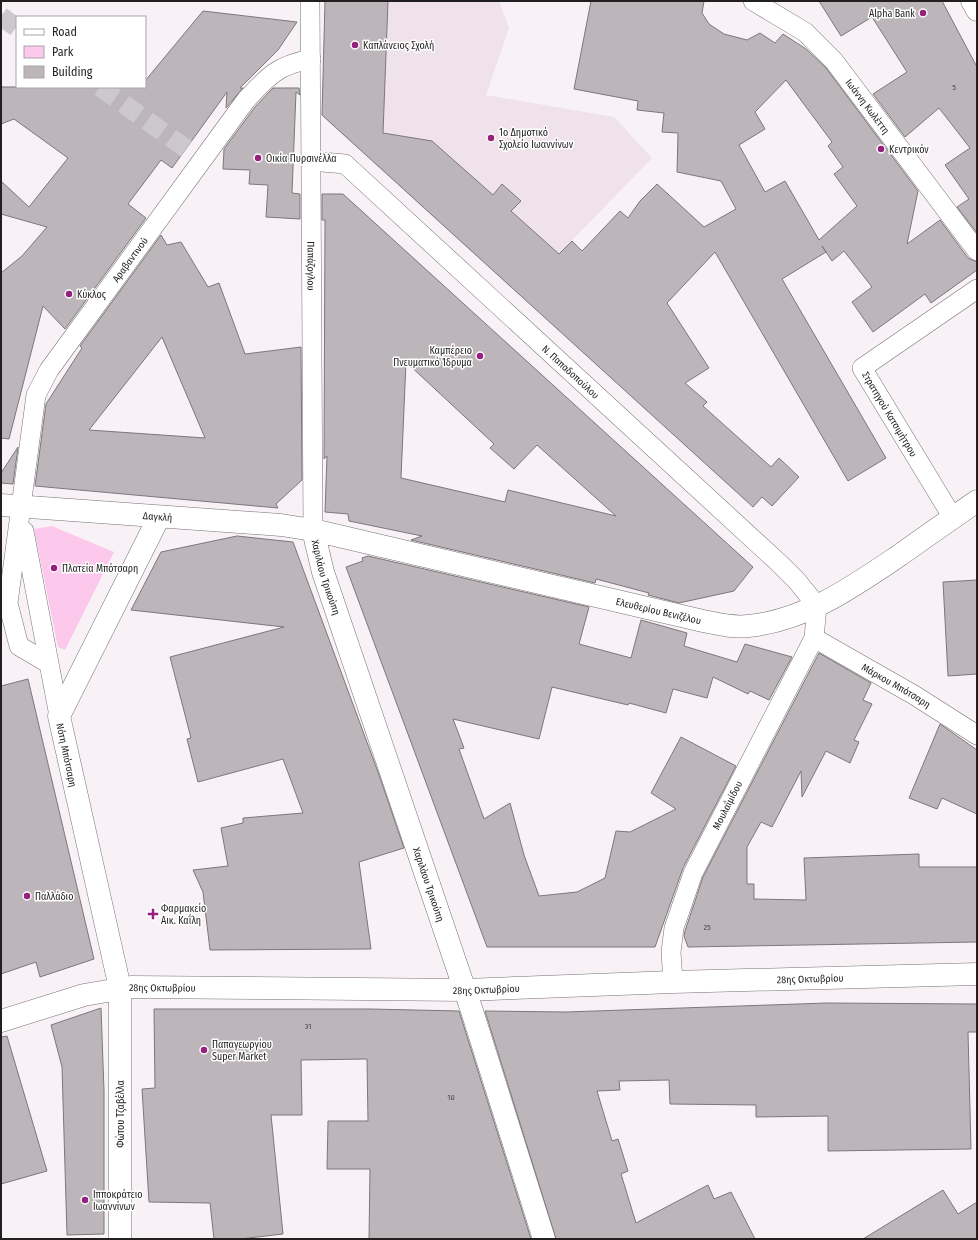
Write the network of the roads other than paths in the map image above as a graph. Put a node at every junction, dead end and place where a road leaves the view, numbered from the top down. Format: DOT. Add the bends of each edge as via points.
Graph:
graph roads {
  1 [pos="310,1"];
  2 [pos="753,1"];
  3 [pos="972,1"];
  4 [pos="977,10"];
  5 [pos="311,59"];
  6 [pos="312,161"];
  7 [pos="977,251"];
  8 [pos="977,289"];
  9 [pos="977,501"];
  10 [pos="15,509"];
  11 [pos="159,517"];
  12 [pos="953,518"];
  13 [pos="313,530"];
  14 [pos="817,606"];
  15 [pos="814,638"];
  16 [pos="48,663"];
  17 [pos="59,716"];
  18 [pos="977,735"];
  19 [pos="977,974"];
  20 [pos="673,982"];
  21 [pos="120,988"];
  22 [pos="465,990"];
  23 [pos="1,1021"];
  24 [pos="120,1239"];
  25 [pos="544,1239"];
  1 -- 5 [label="street, Παπάζογλου"];
  2 -- 7 [label="street, Ιωάννη Κωλέττη" via="805,32 834,61"];
  3 -- 4 [label="main road"];
  5 -- 6 [label="street, Παπάζογλου"];
  5 -- 10 [label="street, Αραβαντινού" via="278,69 246,100 49,370 36,395"];
  6 -- 13 [label="street, Παπάζογλου"];
  6 -- 14 [label="street, Ν. Παπαδοπούλου" via="345,164 780,564"];
  8 -- 12 [label="street, Στρατηγού Κατσιμήτρου" via="862,368"];
  9 -- 12 [label="main road, Ελευθερίου Βενιζέλου"];
  10 -- 11 [label="main road, Δαγκλή"];
  10 -- 16 [label="street"];
  10 -- 16 [label="street, Αραβαντινού" via="8,603 18,646"];
  11 -- 13 [label="main road, Δαγκλή" via="281,525"];
  11 -- 17 [label="main road, Νότη Μπότσαρη"];
  12 -- 14 [label="main road, Ελευθερίου Βενιζέλου" via="864,579"];
  13 -- 14 [label="main road, Ελευθερίου Βενιζέλου" via="730,626 772,622"];
  13 -- 22 [label="main road, Χαριλάου Τρικούπη" via="323,572"];
  14 -- 15 [label="street"];
  15 -- 18 [label="street, Μάρκου Μπότσαρη"];
  15 -- 20 [label="street, Μουλαΐμίδου" via="693,874 674,928 671,952"];
  16 -- 17 [label="street"];
  17 -- 21 [label="main road, Νότη Μπότσαρη"];
  19 -- 20 [label="main road, 28ης Οκτωβρίου"];
  20 -- 22 [label="main road, 28ης Οκτωβρίου"];
  21 -- 22 [label="main road, 28ης Οκτωβρίου" via="163,986"];
  21 -- 23 [label="main road, 28ης Οκτωβρίου" via="84,995"];
  21 -- 24 [label="main road, Φώτου Τζαβέλλα"];
  22 -- 25 [label="main road, Χαριλάου Τρικούπη"];
}
